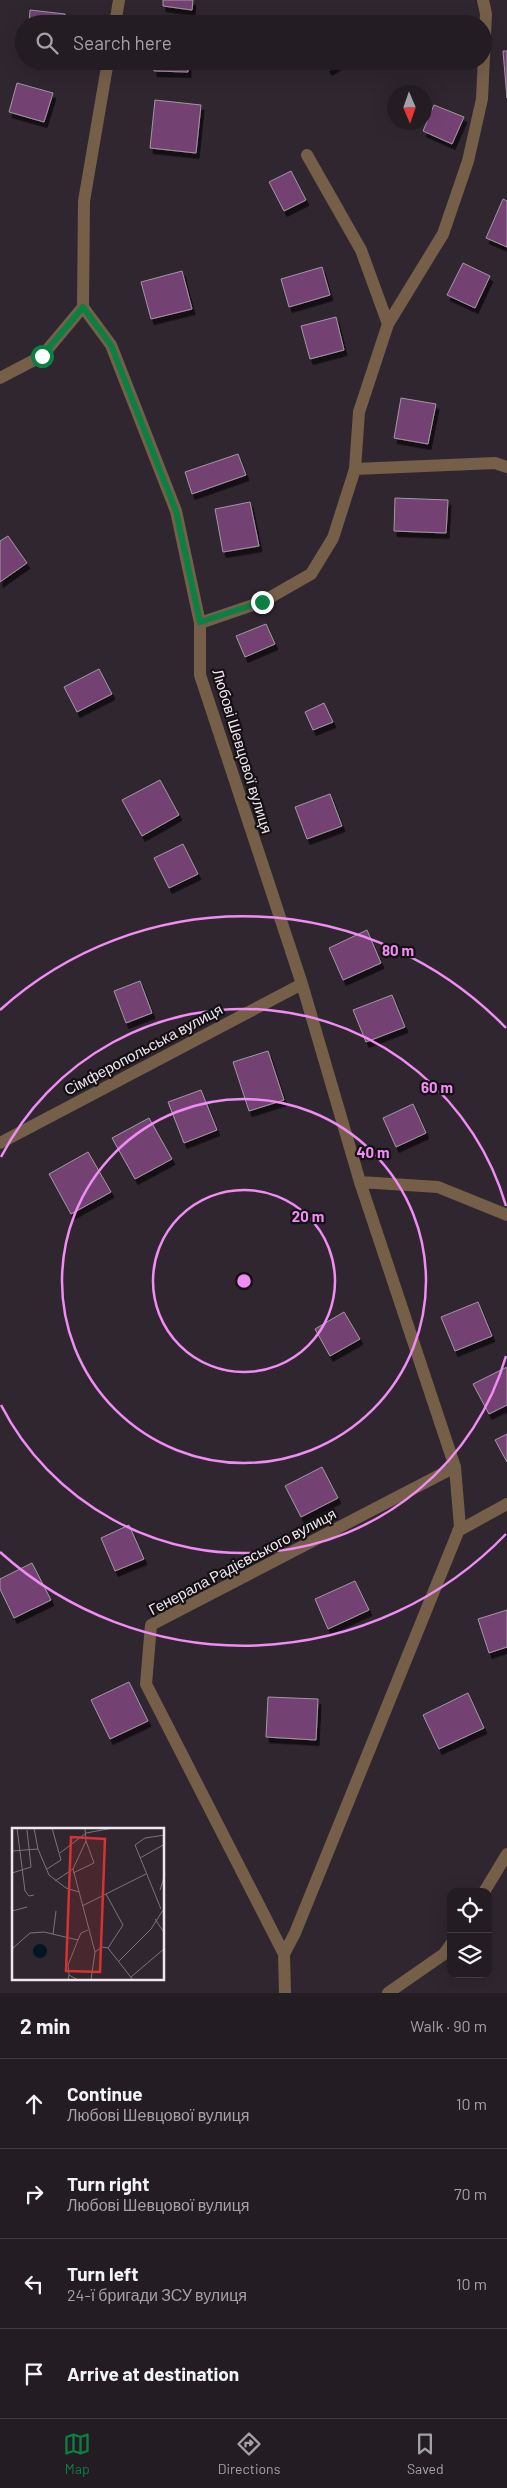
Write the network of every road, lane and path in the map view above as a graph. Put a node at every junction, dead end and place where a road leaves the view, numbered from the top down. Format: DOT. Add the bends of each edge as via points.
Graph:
graph roads {
  1 [pos="119,0"];
  2 [pos="483,0"];
  3 [pos="116,15"];
  4 [pos="486,15"];
  5 [pos="106,70"];
  6 [pos="483,70"];
  7 [pos="306,155"];
  8 [pos="83,307"];
  9 [pos="388,324"];
  10 [pos="0,378"];
  11 [pos="507,467"];
  12 [pos="355,469"];
  13 [pos="200,622"];
  14 [pos="302,984"];
  15 [pos="0,1143"];
  16 [pos="360,1182"];
  17 [pos="507,1215"];
  18 [pos="455,1467"];
  19 [pos="507,1504"];
  20 [pos="458,1531"];
  21 [pos="507,1854"];
  22 [pos="486,1888"];
  23 [pos="447,1950"];
  24 [pos="284,1954"];
  25 [pos="285,1993"];
  26 [pos="388,1993"];
  1 -- 3 [label="street"];
  2 -- 4 [label="street"];
  5 -- 8 [label="street" via="84,201"];
  6 -- 9 [label="street" via="482,98 468,161 443,234"];
  7 -- 9 [label="street" via="361,250"];
  8 -- 10 [label="street" via="42,356"];
  8 -- 13 [label="street, Любові Шевцової вулиця" via="111,345 176,511"];
  9 -- 12 [label="street" via="358,412"];
  11 -- 12 [label="street" via="495,463"];
  12 -- 13 [label="street" via="333,538 311,574 262,602"];
  13 -- 14 [label="street, Любові Шевцової вулиця" via="200,675"];
  14 -- 15 [label="street, Сімферопольська вулиця"];
  14 -- 16 [label="street, Любові Шевцової вулиця"];
  16 -- 17 [label="street" via="438,1187"];
  16 -- 18 [label="street, Генерала Радієвського вулиця"];
  18 -- 20 [label="street, Генерала Радієвського вулиця"];
  18 -- 24 [label="street, Генерала Радієвського вулиця" via="151,1625 146,1684"];
  19 -- 20 [label="street"];
  20 -- 24 [label="street, Генерала Радієвського вулиця"];
  21 -- 22 [label="street"];
  23 -- 26 [label="street"];
  24 -- 25 [label="street, Генерала Радієвського вулиця"];
}
